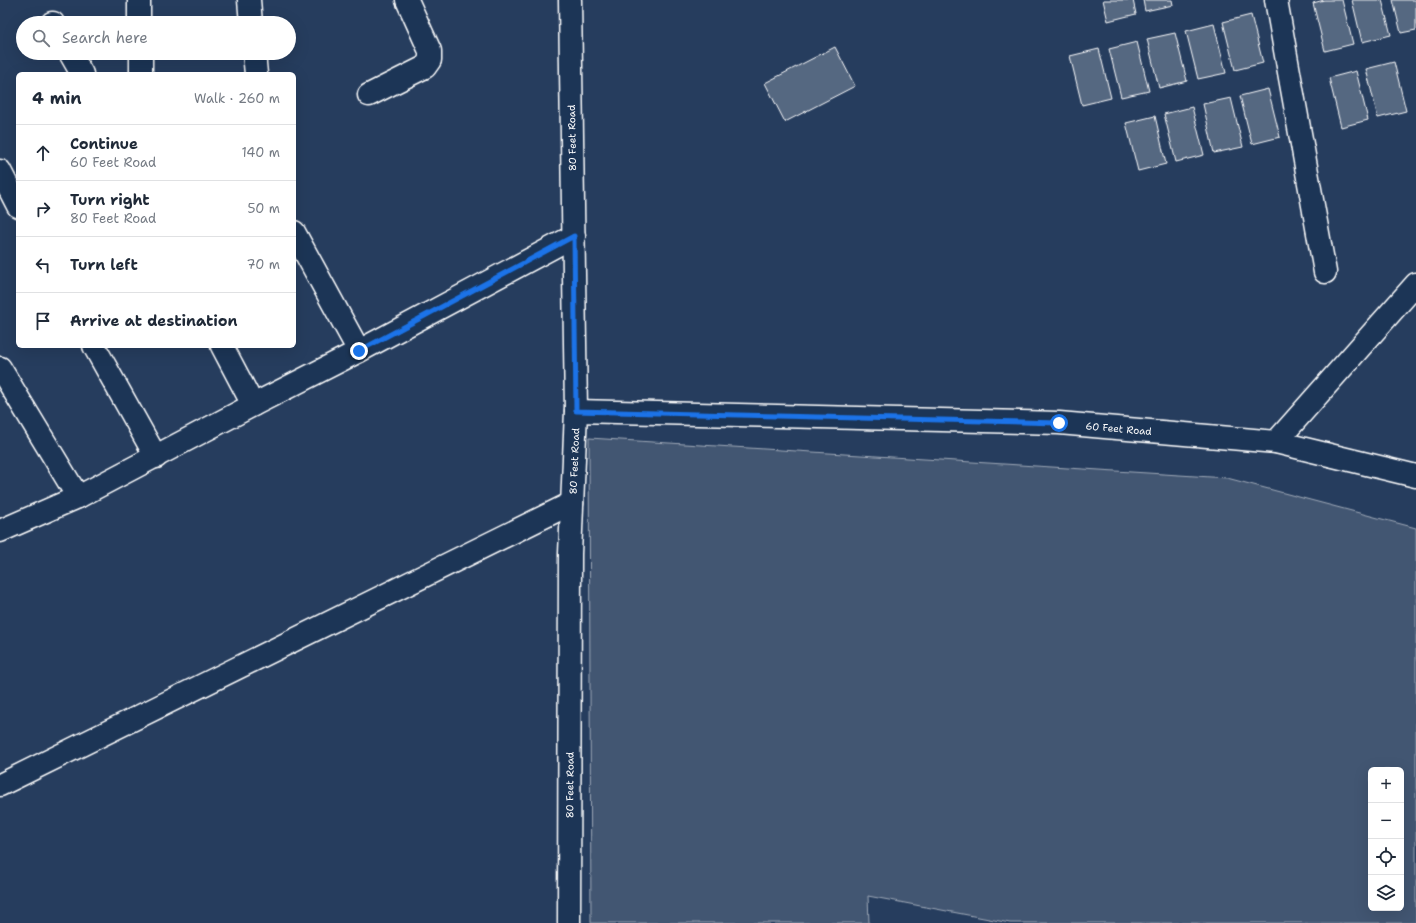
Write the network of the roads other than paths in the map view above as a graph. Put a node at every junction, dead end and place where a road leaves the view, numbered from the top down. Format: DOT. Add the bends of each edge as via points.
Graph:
graph roads {
  1 [pos="139,0"];
  2 [pos="249,0"];
  3 [pos="407,0"];
  4 [pos="570,0"];
  5 [pos="1276,0"];
  6 [pos="140,16"];
  7 [pos="250,16"];
  8 [pos="74,60"];
  9 [pos="140,60"];
  10 [pos="255,60"];
  11 [pos="81,72"];
  12 [pos="141,72"];
  13 [pos="256,72"];
  14 [pos="369,95"];
  15 [pos="0,171"];
  16 [pos="16,202"];
  17 [pos="296,236"];
  18 [pos="574,236"];
  19 [pos="1325,272"];
  20 [pos="1416,284"];
  21 [pos="95,348"];
  22 [pos="223,348"];
  23 [pos="359,351"];
  24 [pos="0,368"];
  25 [pos="253,405"];
  26 [pos="576,411"];
  27 [pos="1276,442"];
  28 [pos="156,457"];
  29 [pos="1416,476"];
  30 [pos="78,497"];
  31 [pos="572,503"];
  32 [pos="0,532"];
  33 [pos="0,785"];
  34 [pos="569,923"];
  1 -- 6 [label="street"];
  2 -- 7 [label="street"];
  3 -- 14 [label="street" via="430,51 430,60 425,67"];
  4 -- 18 [label="street, 80 Feet Road"];
  5 -- 19 [label="street"];
  8 -- 11 [label="street"];
  9 -- 12 [label="street"];
  10 -- 13 [label="street"];
  15 -- 16 [label="street"];
  17 -- 23 [label="street"];
  18 -- 23 [label="street"];
  18 -- 26 [label="street, 80 Feet Road"];
  20 -- 27 [label="street"];
  21 -- 28 [label="street"];
  22 -- 25 [label="street"];
  23 -- 25 [label="street"];
  24 -- 30 [label="street"];
  25 -- 28 [label="street"];
  26 -- 27 [label="street, 60 Feet Road" via="1059,423"];
  26 -- 31 [label="street, 80 Feet Road"];
  27 -- 29 [label="street, 60 Feet Road"];
  28 -- 30 [label="street"];
  30 -- 32 [label="street"];
  31 -- 33 [label="street"];
  31 -- 34 [label="street, 80 Feet Road"];
}
